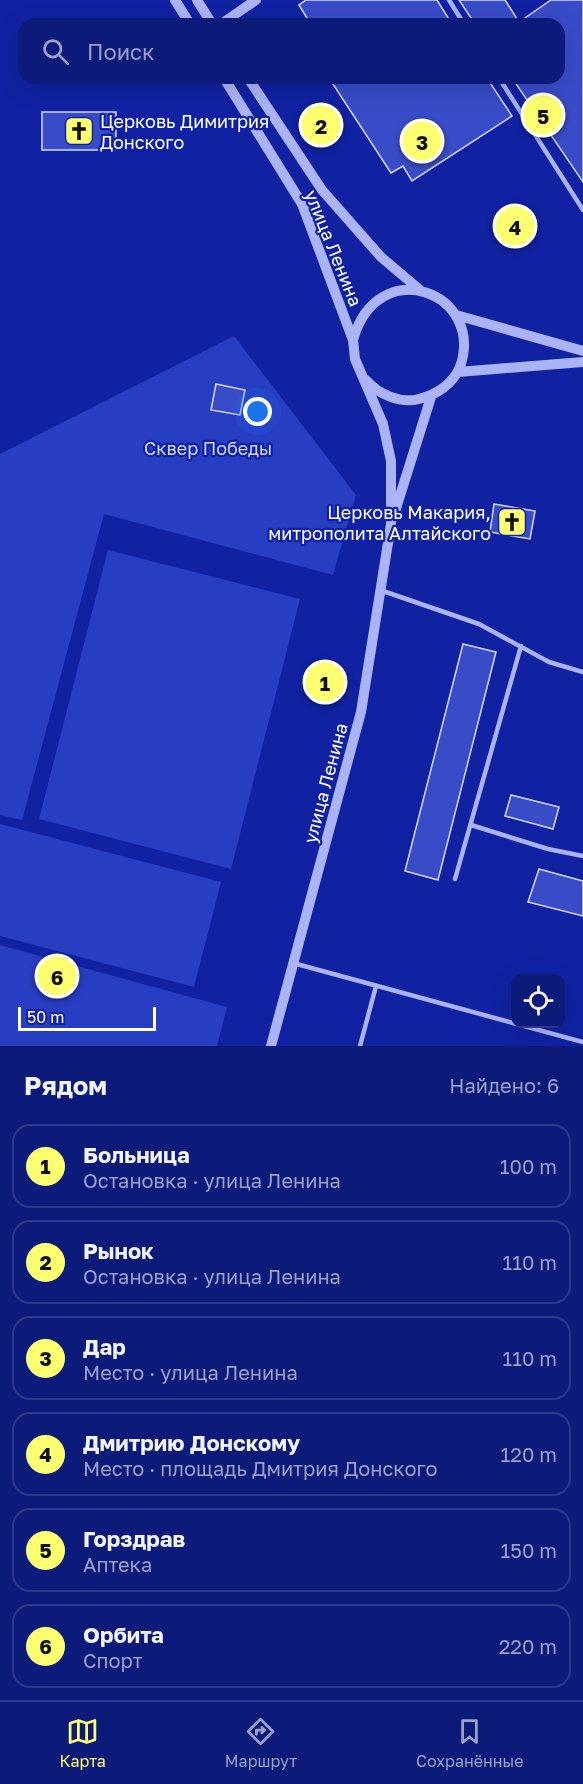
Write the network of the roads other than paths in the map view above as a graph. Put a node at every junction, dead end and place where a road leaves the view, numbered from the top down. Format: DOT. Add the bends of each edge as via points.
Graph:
graph roads {
  1 [pos="175,0"];
  2 [pos="197,0"];
  3 [pos="256,0"];
  4 [pos="449,0"];
  5 [pos="186,18"];
  6 [pos="208,18"];
  7 [pos="230,18"];
  8 [pos="460,18"];
  9 [pos="228,84"];
  10 [pos="252,84"];
  11 [pos="503,84"];
  12 [pos="583,210"];
  13 [pos="420,290"];
  14 [pos="456,315"];
  15 [pos="353,340"];
  16 [pos="583,351"];
  17 [pos="583,362"];
  18 [pos="458,372"];
  19 [pos="360,373"];
  20 [pos="430,397"];
  21 [pos="391,524"];
  22 [pos="380,590"];
  23 [pos="521,646"];
  24 [pos="583,672"];
  25 [pos="471,825"];
  26 [pos="583,856"];
  27 [pos="455,879"];
  28 [pos="293,963"];
  29 [pos="376,986"];
  30 [pos="583,1042"];
  31 [pos="271,1046"];
  32 [pos="360,1046"];
  1 -- 5 [label="street"];
  2 -- 6 [label="street"];
  3 -- 7 [label="street"];
  4 -- 8 [label="lane"];
  9 -- 15 [label="street, улица Ленина" via="302,204"];
  10 -- 13 [label="street, улица Ленина" via="322,190 381,256"];
  11 -- 12 [label="lane"];
  13 -- 14 [label="street, улица Ленина" via="443,301"];
  13 -- 15 [label="street, улица Ленина" via="395,291 377,299 358,322"];
  14 -- 16 [label="street"];
  14 -- 18 [label="street" via="464,334 464,354"];
  15 -- 19 [label="street, улица Ленина"];
  17 -- 18 [label="street"];
  18 -- 20 [label="street" via="447,386"];
  19 -- 20 [label="street" via="373,388 395,399 414,401"];
  19 -- 21 [label="street, улица Ленина" via="383,424 391,461"];
  20 -- 21 [label="street, улица Ленина"];
  21 -- 22 [label="street, улица Ленина"];
  22 -- 23 [label="lane" via="479,624"];
  22 -- 28 [label="street, улица Ленина" via="361,712"];
  23 -- 24 [label="lane" via="549,662"];
  23 -- 25 [label="lane"];
  25 -- 26 [label="lane"];
  25 -- 27 [label="lane"];
  28 -- 29 [label="lane"];
  28 -- 31 [label="street, улица Ленина"];
  29 -- 30 [label="lane"];
  29 -- 32 [label="lane"];
}
